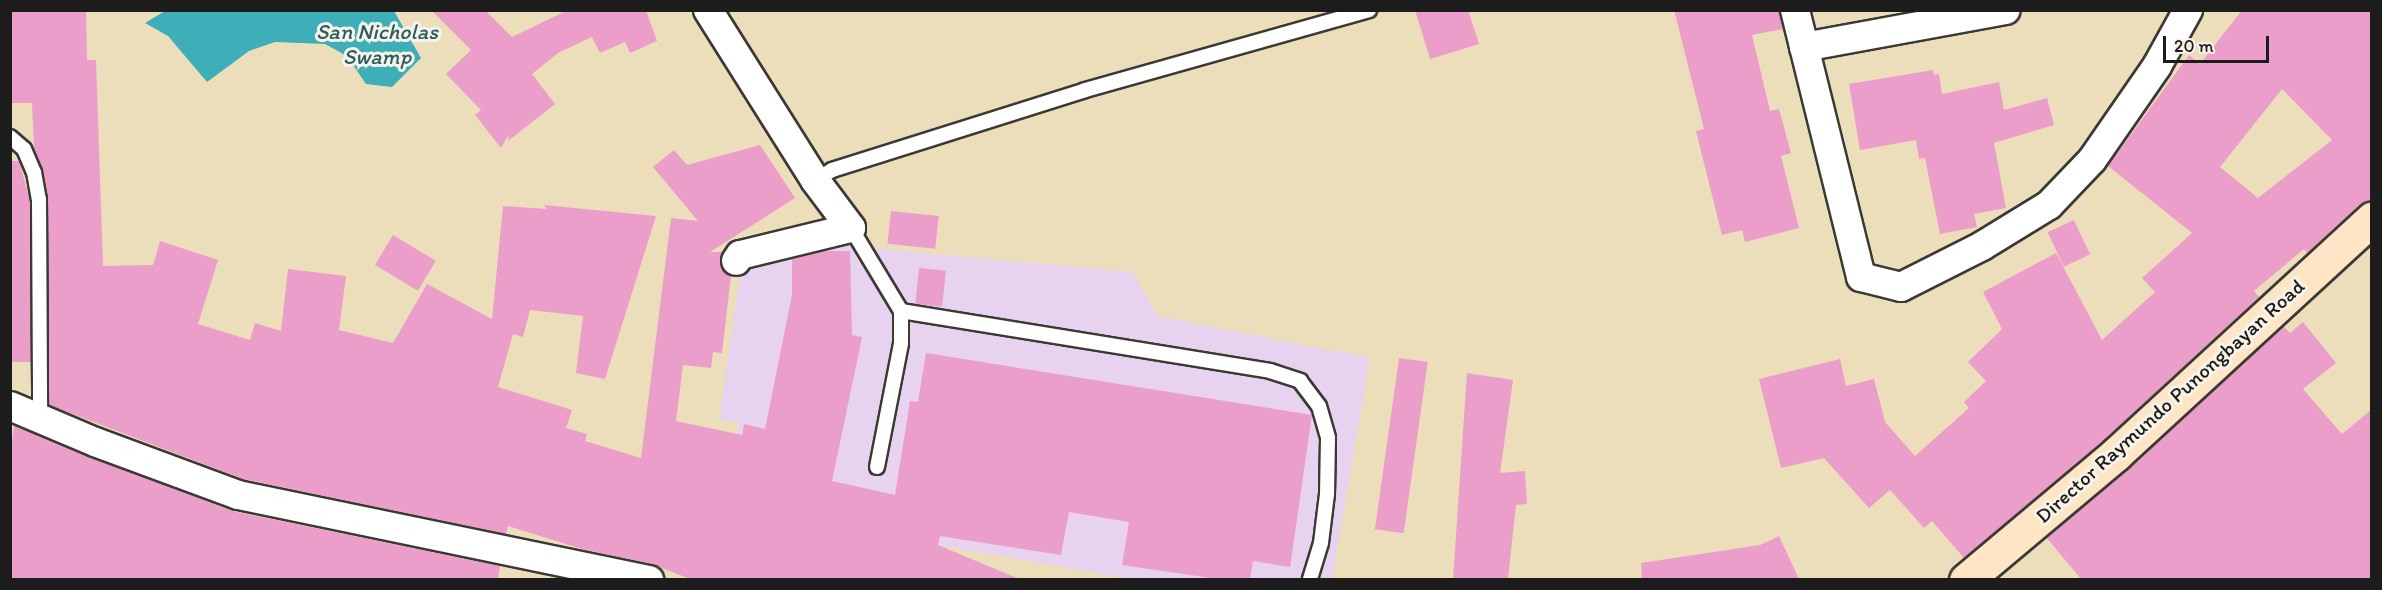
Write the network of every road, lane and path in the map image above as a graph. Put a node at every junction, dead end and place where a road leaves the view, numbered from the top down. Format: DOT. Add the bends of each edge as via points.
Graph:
graph roads {
  1 [pos="708,10"];
  2 [pos="1370,10"];
  3 [pos="1795,10"];
  4 [pos="2006,10"];
  5 [pos="2188,10"];
  6 [pos="1804,47"];
  7 [pos="10,137"];
  8 [pos="815,180"];
  9 [pos="2372,219"];
  10 [pos="851,228"];
  11 [pos="736,261"];
  12 [pos="901,311"];
  13 [pos="10,406"];
  14 [pos="40,420"];
  15 [pos="877,467"];
  16 [pos="561,570"];
  17 [pos="649,579"];
  18 [pos="1310,579"];
  19 [pos="1966,579"];
  1 -- 8 [label="street"];
  2 -- 8 [label="lane" via="1085,90 832,170"];
  3 -- 6 [label="street"];
  4 -- 6 [label="street"];
  5 -- 6 [label="street" via="2157,66 2092,160 2049,205 1982,246 1901,287 1862,277"];
  7 -- 14 [label="lane" via="24,149 39,199"];
  8 -- 10 [label="street"];
  9 -- 19 [label="street, Director Raymundo Punongbayan Road" via="2115,454"];
  10 -- 11 [label="street" via="740,255"];
  10 -- 12 [label="lane"];
  12 -- 15 [label="lane" via="901,343"];
  12 -- 18 [label="lane" via="1054,339 1270,371 1300,381 1319,406 1328,438 1321,543"];
  13 -- 14 [label="street"];
  14 -- 16 [label="street" via="238,495"];
  16 -- 17 [label="street"];
}
